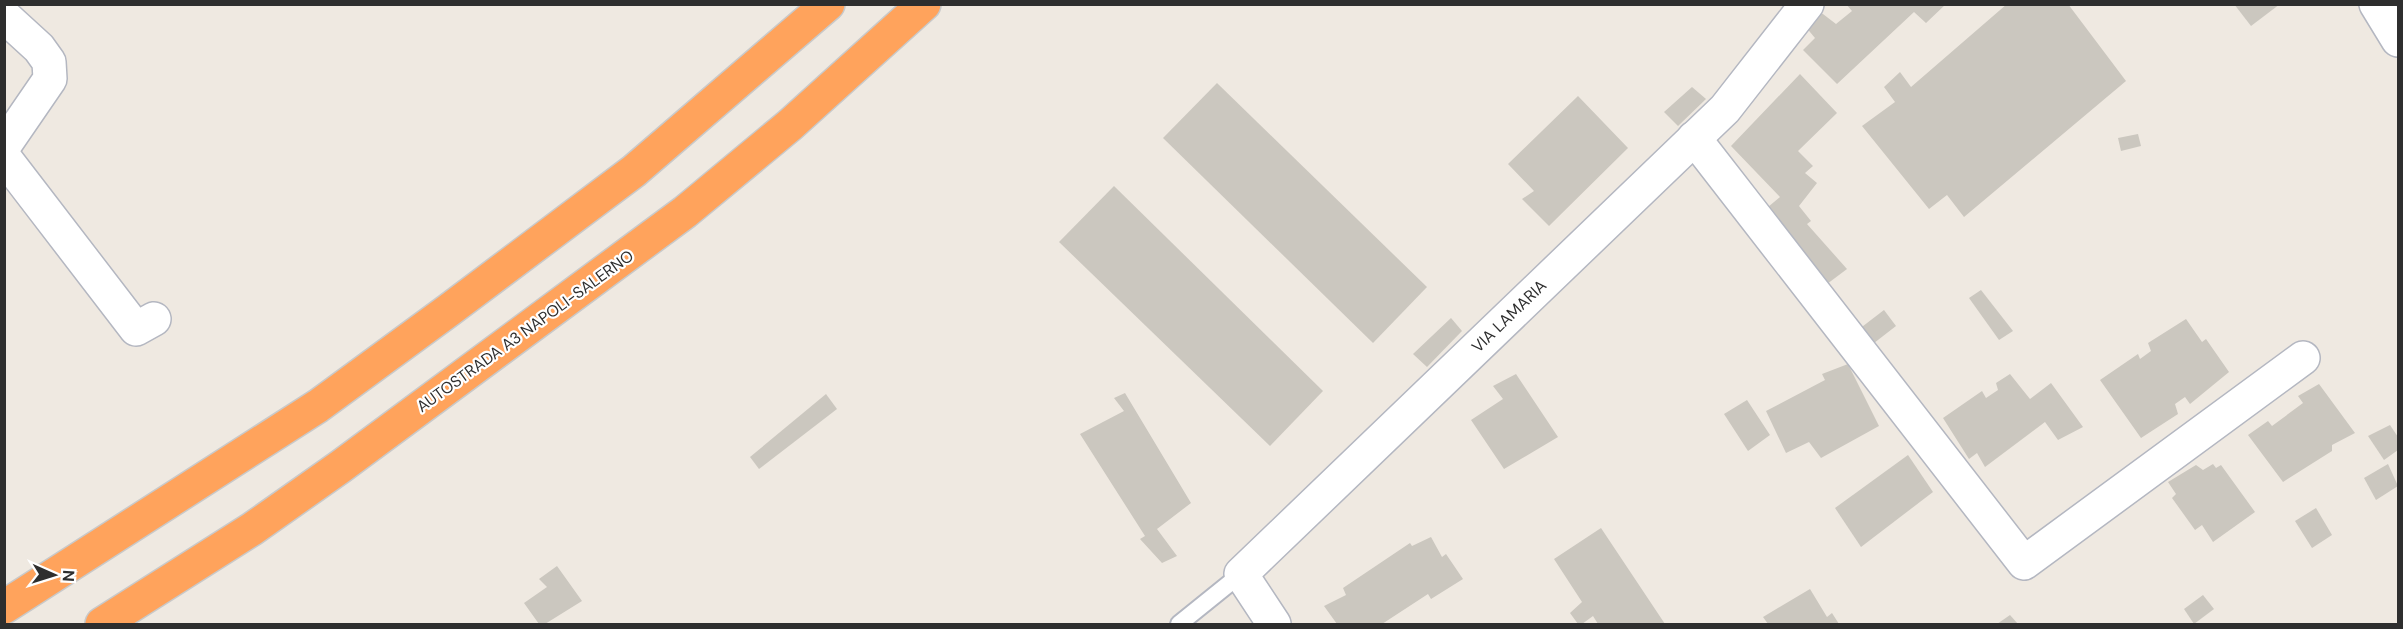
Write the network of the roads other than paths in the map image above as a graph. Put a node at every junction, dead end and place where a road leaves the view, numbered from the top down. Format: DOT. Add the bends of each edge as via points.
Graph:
graph roads {
  1 [pos="828,4"];
  2 [pos="924,4"];
  3 [pos="1807,4"];
  4 [pos="2376,4"];
  5 [pos="4,16"];
  6 [pos="2398,40"];
  7 [pos="1694,138"];
  8 [pos="4,146"];
  9 [pos="4,157"];
  10 [pos="154,319"];
  11 [pos="2302,358"];
  12 [pos="1241,574"];
  13 [pos="4,607"];
  14 [pos="102,624"];
  15 [pos="1179,624"];
  16 [pos="1274,624"];
  1 -- 13 [label="highway" via="634,171 318,406"];
  2 -- 14 [label="highway, AUTOSTRADA A3 NAPOLI-SALERNO" via="790,125 675,220 332,473"];
  3 -- 7 [label="street, VIA LAMARIA" via="1725,109"];
  4 -- 6 [label="street"];
  5 -- 8 [label="street" via="39,48 49,62 50,79"];
  7 -- 11 [label="street" via="2024,563"];
  7 -- 12 [label="street, VIA LAMARIA"];
  9 -- 10 [label="street" via="136,328"];
  12 -- 15 [label="lane"];
  12 -- 16 [label="street"];
}
